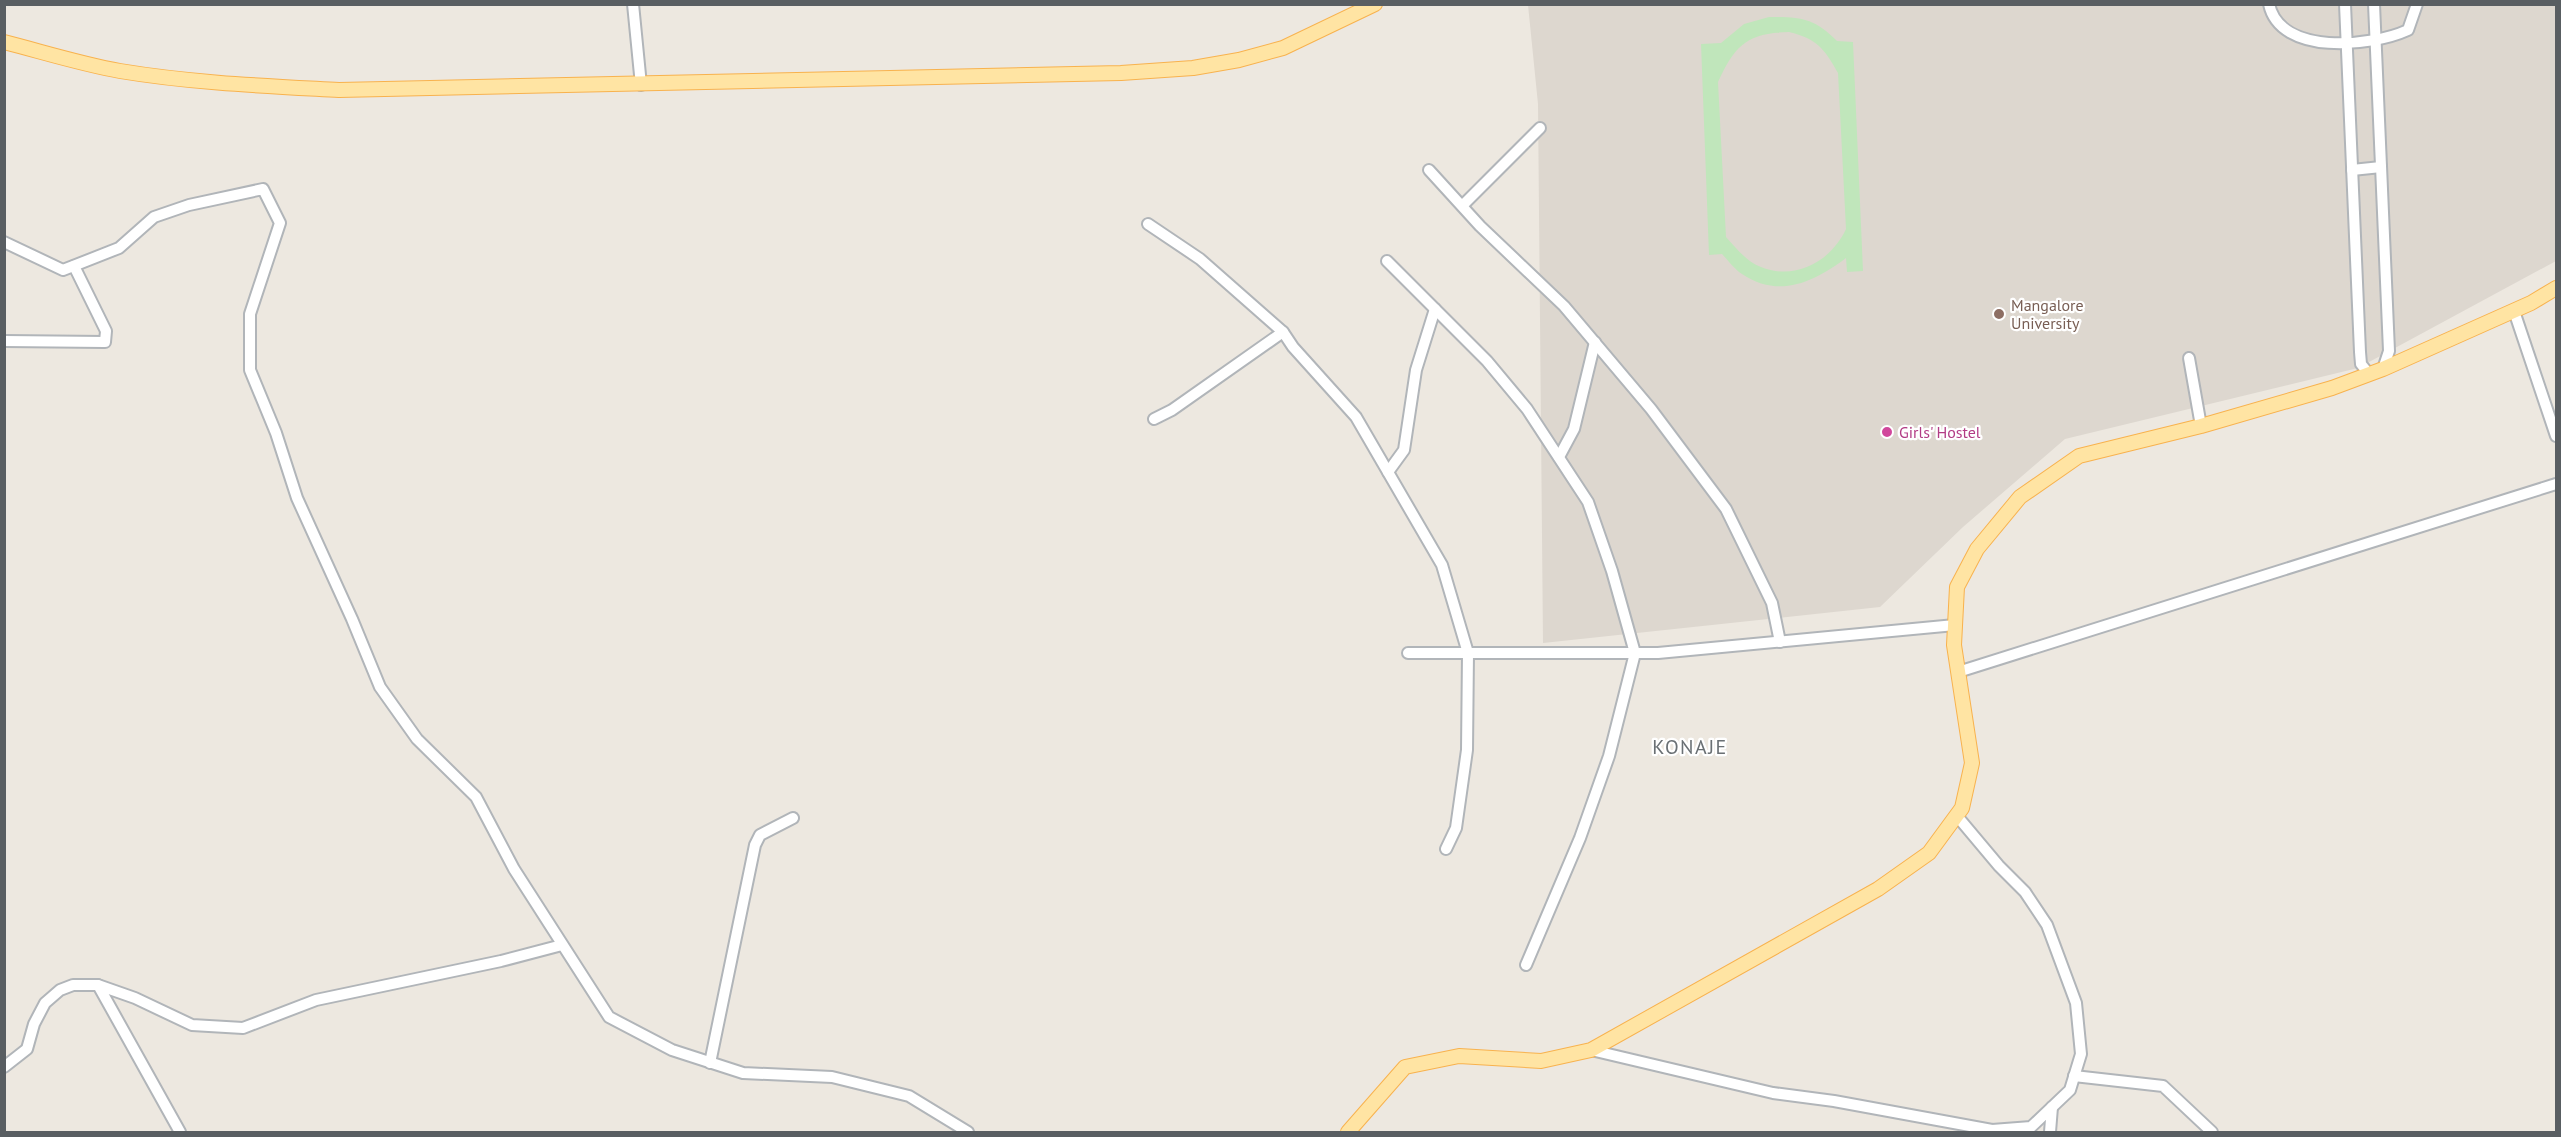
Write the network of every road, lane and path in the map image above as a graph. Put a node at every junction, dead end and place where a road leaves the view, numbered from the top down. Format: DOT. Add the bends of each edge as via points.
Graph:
graph roads {
  1 [pos="633,4"];
  2 [pos="1375,4"];
  3 [pos="2269,4"];
  4 [pos="2345,4"];
  5 [pos="2374,4"];
  6 [pos="2417,4"];
  7 [pos="2376,40"];
  8 [pos="4,42"];
  9 [pos="2347,42"];
  10 [pos="641,85"];
  11 [pos="1540,128"];
  12 [pos="2381,167"];
  13 [pos="1429,170"];
  14 [pos="2352,170"];
  15 [pos="1463,205"];
  16 [pos="1148,224"];
  17 [pos="4,242"];
  18 [pos="1388,261"];
  19 [pos="74,266"];
  20 [pos="2556,288"];
  21 [pos="1435,309"];
  22 [pos="2514,311"];
  23 [pos="1283,332"];
  24 [pos="4,341"];
  25 [pos="1595,342"];
  26 [pos="2189,358"];
  27 [pos="2383,369"];
  28 [pos="2369,374"];
  29 [pos="1154,419"];
  30 [pos="2200,426"];
  31 [pos="2556,436"];
  32 [pos="1559,457"];
  33 [pos="1388,472"];
  34 [pos="2556,484"];
  35 [pos="1955,625"];
  36 [pos="1780,642"];
  37 [pos="1408,653"];
  38 [pos="1468,653"];
  39 [pos="1635,653"];
  40 [pos="1958,672"];
  41 [pos="1957,816"];
  42 [pos="793,818"];
  43 [pos="1446,849"];
  44 [pos="562,945"];
  45 [pos="1526,965"];
  46 [pos="98,985"];
  47 [pos="1591,1050"];
  48 [pos="710,1063"];
  49 [pos="4,1067"];
  50 [pos="2074,1076"];
  51 [pos="2052,1107"];
  52 [pos="180,1132"];
  53 [pos="968,1132"];
  54 [pos="1348,1132"];
  55 [pos="2050,1132"];
  56 [pos="2212,1132"];
  1 -- 10 [label="street"];
  2 -- 10 [label="main road" via="1283,48 1192,68"];
  3 -- 9 [label="street" via="2272,17 2295,36 2320,42"];
  4 -- 9 [label="street"];
  5 -- 7 [label="street"];
  6 -- 7 [label="street" via="2408,30"];
  7 -- 9 [label="street"];
  7 -- 12 [label="street"];
  8 -- 10 [label="main road" via="120,71 216,83 339,90"];
  9 -- 14 [label="street"];
  11 -- 15 [label="street"];
  12 -- 14 [label="street"];
  12 -- 27 [label="street" via="2389,351"];
  13 -- 15 [label="street"];
  14 -- 28 [label="street" via="2361,364"];
  15 -- 25 [label="street"];
  16 -- 23 [label="street" via="1200,259"];
  17 -- 19 [label="street" via="63,270"];
  18 -- 21 [label="street"];
  19 -- 24 [label="street" via="106,331 105,342"];
  19 -- 44 [label="street" via="118,248 154,217 263,189 280,222 250,314 250,370 297,498 380,687 417,739 476,797 514,869"];
  20 -- 22 [label="main road"];
  21 -- 32 [label="street" via="1494,369"];
  21 -- 33 [label="street" via="1416,370 1404,450"];
  22 -- 27 [label="main road"];
  22 -- 31 [label="street"];
  23 -- 29 [label="street"];
  23 -- 33 [label="street" via="1356,417"];
  25 -- 32 [label="street" via="1574,429"];
  25 -- 36 [label="street" via="1652,409 1726,509 1772,603"];
  26 -- 30 [label="street"];
  27 -- 28 [label="main road"];
  28 -- 30 [label="main road"];
  30 -- 35 [label="main road" via="2079,456 2020,497 1977,549 1957,587"];
  32 -- 39 [label="street" via="1588,502"];
  33 -- 38 [label="street" via="1442,565"];
  34 -- 40 [label="street"];
  35 -- 36 [label="street"];
  35 -- 40 [label="main road"];
  36 -- 39 [label="street"];
  37 -- 38 [label="street"];
  38 -- 39 [label="street"];
  38 -- 43 [label="street" via="1467,750 1456,828"];
  39 -- 45 [label="street" via="1602,777"];
  40 -- 41 [label="main road" via="1972,763"];
  41 -- 47 [label="main road" via="1929,853 1878,889"];
  41 -- 50 [label="street" via="2025,892 2047,925 2076,1003 2081,1054"];
  42 -- 48 [label="street" via="760,834 754,845"];
  44 -- 46 [label="street" via="316,1000 243,1028 192,1025"];
  44 -- 48 [label="street" via="609,1017 672,1050"];
  46 -- 49 [label="street" via="73,985 60,990 45,1004 27,1049"];
  46 -- 52 [label="street"];
  47 -- 51 [label="street" via="1773,1093 1992,1130 2031,1127"];
  47 -- 54 [label="main road" via="1540,1061 1459,1056 1405,1067"];
  48 -- 53 [label="street" via="743,1073 832,1077 909,1096"];
  50 -- 51 [label="street" via="2070,1090"];
  50 -- 56 [label="street" via="2163,1086"];
  51 -- 55 [label="street"];
}
